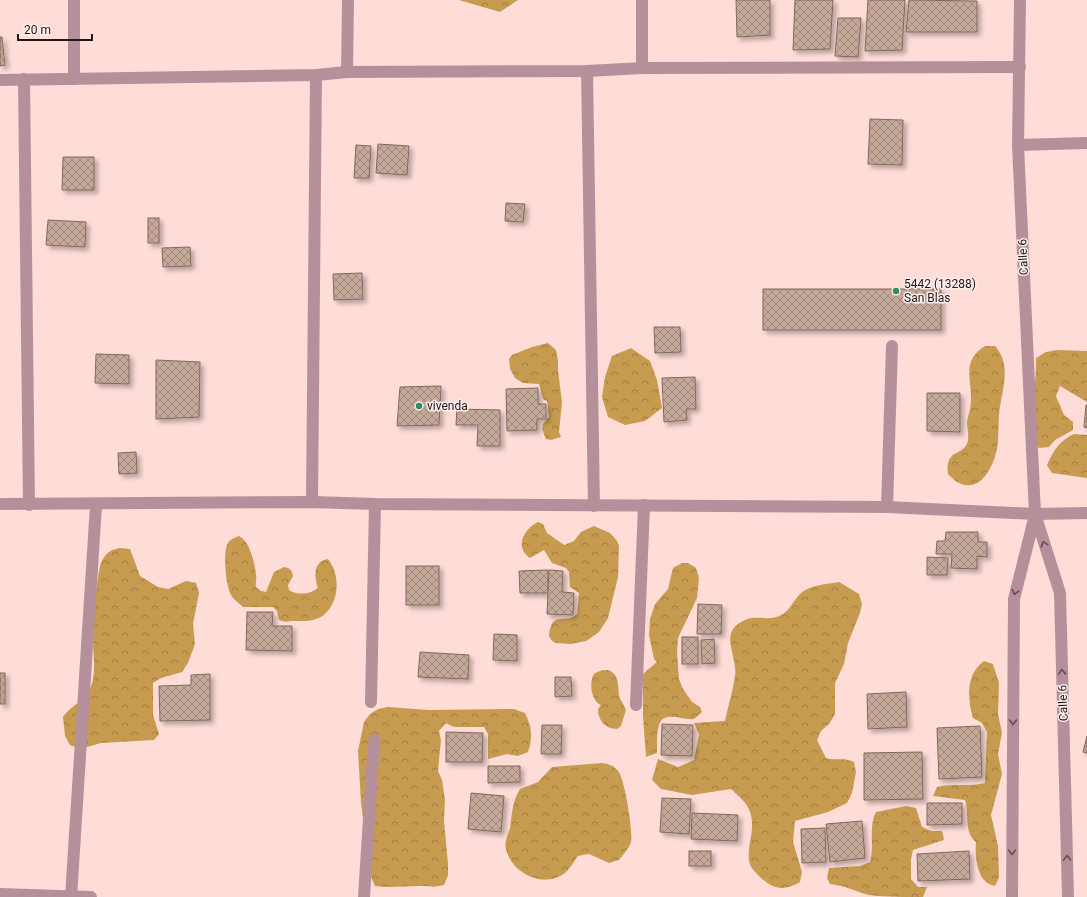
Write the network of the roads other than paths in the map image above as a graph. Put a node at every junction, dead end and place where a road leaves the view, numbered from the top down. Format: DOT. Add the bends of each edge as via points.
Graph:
graph roads {
  1 [pos="74,0"];
  2 [pos="348,0"];
  3 [pos="642,0"];
  4 [pos="1020,0"];
  5 [pos="1020,67"];
  6 [pos="642,68"];
  7 [pos="587,71"];
  8 [pos="347,72"];
  9 [pos="316,75"];
  10 [pos="24,79"];
  11 [pos="74,79"];
  12 [pos="0,80"];
  13 [pos="1087,144"];
  14 [pos="1018,145"];
  15 [pos="892,346"];
  16 [pos="312,502"];
  17 [pos="0,504"];
  18 [pos="376,504"];
  19 [pos="29,505"];
  20 [pos="96,505"];
  21 [pos="644,505"];
  22 [pos="594,506"];
  23 [pos="886,507"];
  24 [pos="1087,512"];
  25 [pos="1035,514"];
  26 [pos="371,702"];
  27 [pos="636,705"];
  28 [pos="374,740"];
  29 [pos="0,894"];
  30 [pos="71,897"];
  31 [pos="91,897"];
  32 [pos="364,897"];
  33 [pos="1012,897"];
  34 [pos="1068,897"];
  1 -- 11 [label="street"];
  2 -- 8 [label="street"];
  3 -- 6 [label="street"];
  4 -- 5 [label="street, Calle 6"];
  5 -- 6 [label="street"];
  5 -- 14 [label="street, Calle 6"];
  6 -- 7 [label="street"];
  7 -- 8 [label="street"];
  7 -- 22 [label="street"];
  8 -- 9 [label="street"];
  9 -- 11 [label="street"];
  9 -- 16 [label="street"];
  10 -- 11 [label="street"];
  10 -- 12 [label="street"];
  10 -- 19 [label="street"];
  13 -- 14 [label="street"];
  14 -- 25 [label="street, Calle 6"];
  15 -- 23 [label="street"];
  16 -- 18 [label="street"];
  16 -- 20 [label="street"];
  17 -- 19 [label="street"];
  18 -- 22 [label="street"];
  18 -- 26 [label="street"];
  19 -- 20 [label="street"];
  20 -- 30 [label="street"];
  21 -- 22 [label="street"];
  21 -- 23 [label="street"];
  21 -- 27 [label="street"];
  23 -- 25 [label="street"];
  24 -- 25 [label="street"];
  25 -- 33 [label="street, Calle 6, one-way" via="1014,599"];
  34 -- 25 [label="street, Calle 6, one-way" via="1060,594"];
  28 -- 32 [label="street"];
  29 -- 30 [label="street"];
  30 -- 31 [label="street"];
}
